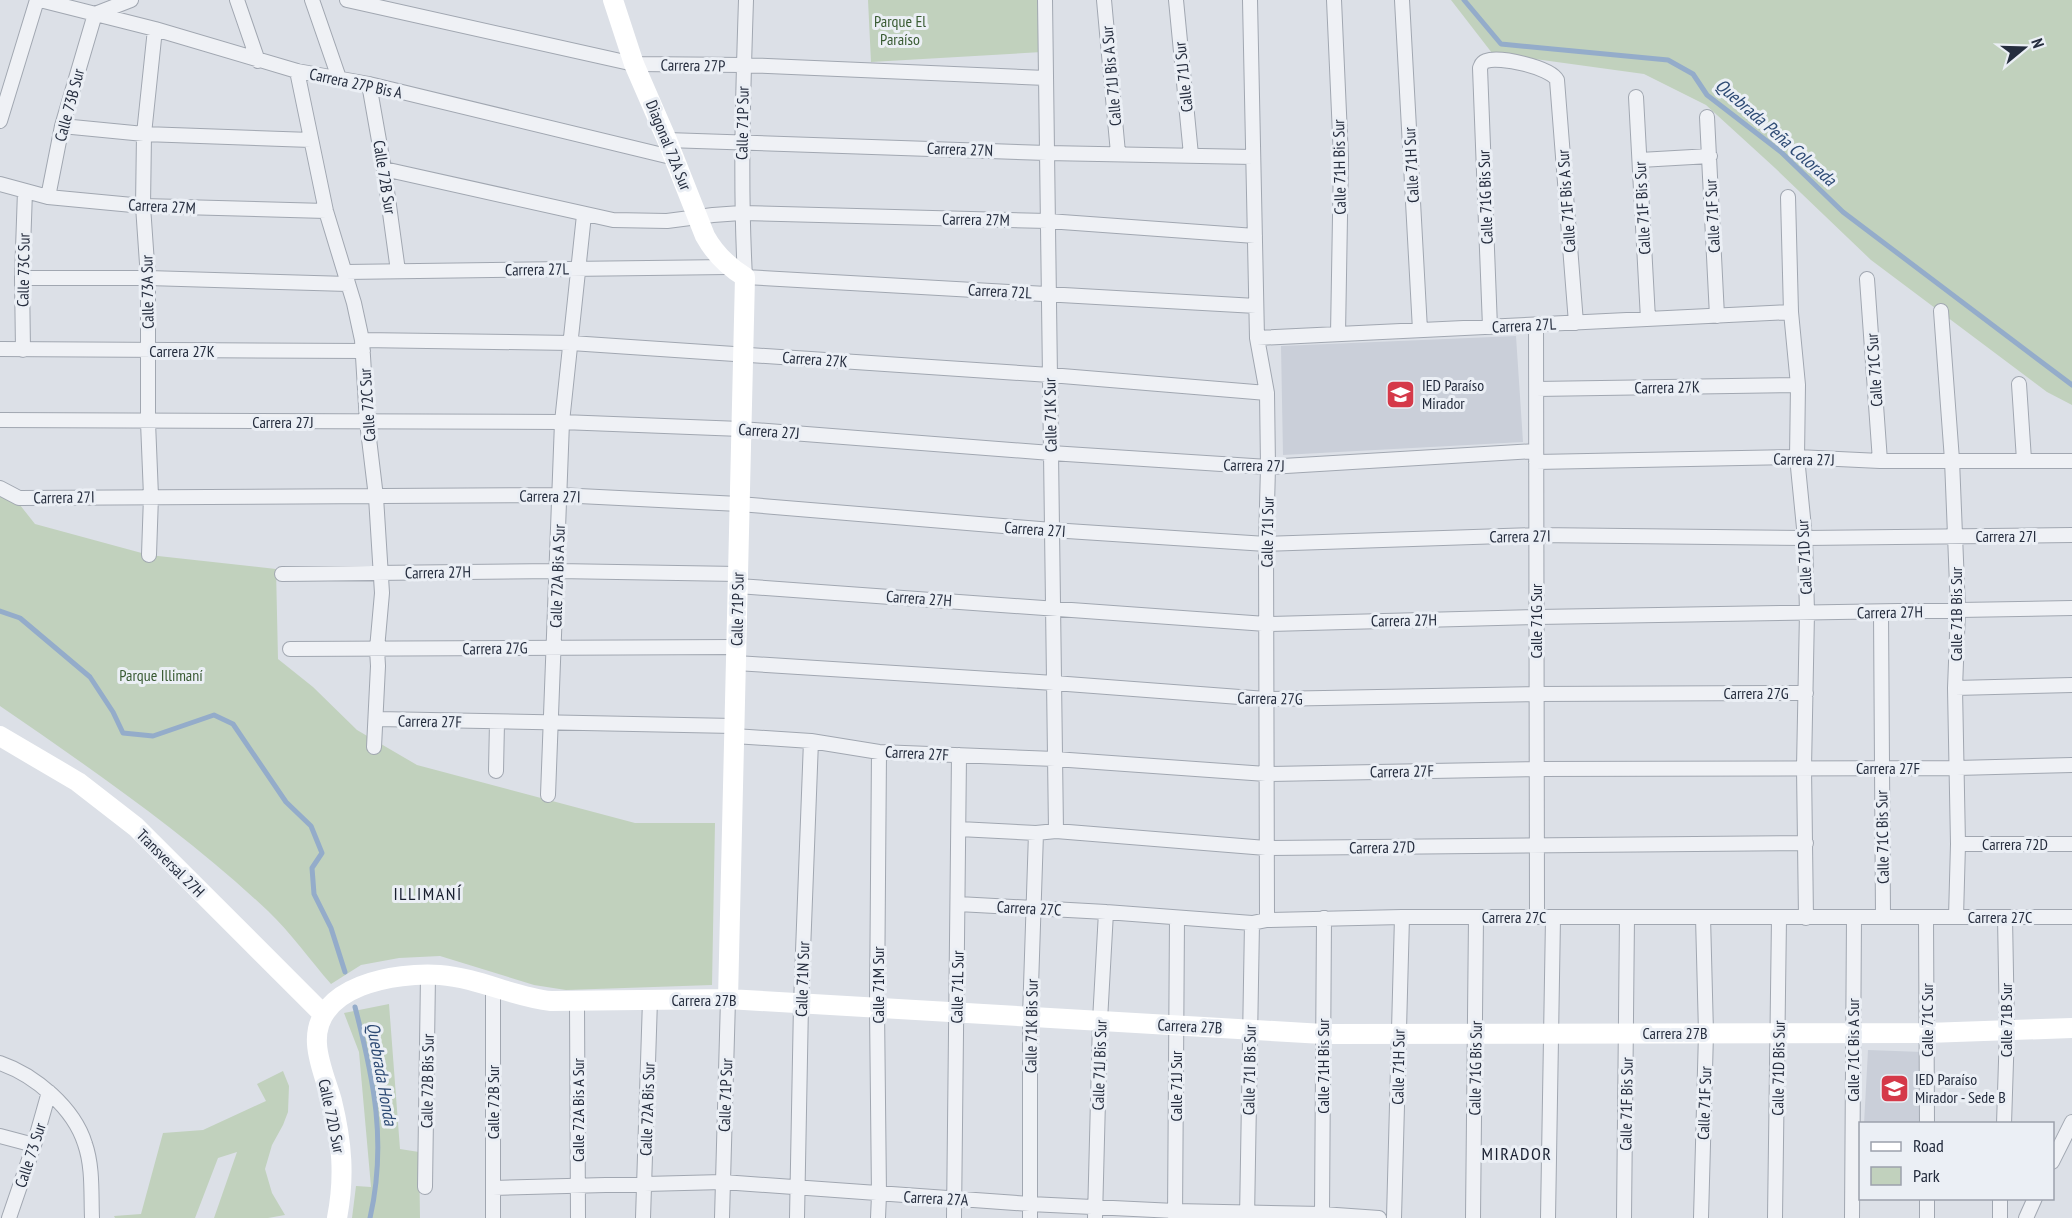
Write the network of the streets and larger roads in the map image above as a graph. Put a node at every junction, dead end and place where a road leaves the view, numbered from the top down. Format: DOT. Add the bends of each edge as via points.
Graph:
graph roads {
  1 [pos="38,0"];
  2 [pos="131,0"];
  3 [pos="237,0"];
  4 [pos="312,0"];
  5 [pos="347,0"];
  6 [pos="613,0"];
  7 [pos="746,0"];
  8 [pos="1045,0"];
  9 [pos="1104,0"];
  10 [pos="1176,0"];
  11 [pos="1250,0"];
  12 [pos="1334,0"];
  13 [pos="1402,0"];
  14 [pos="95,14"];
  15 [pos="155,29"];
  16 [pos="258,60"];
  17 [pos="634,64"];
  18 [pos="744,65"];
  19 [pos="297,71"];
  20 [pos="339,78"];
  21 [pos="1046,78"];
  22 [pos="1557,80"];
  23 [pos="369,84"];
  24 [pos="1636,97"];
  25 [pos="1707,117"];
  26 [pos="0,121"];
  27 [pos="62,126"];
  28 [pos="144,134"];
  29 [pos="311,140"];
  30 [pos="741,141"];
  31 [pos="671,149"];
  32 [pos="1047,153"];
  33 [pos="1118,153"];
  34 [pos="1191,155"];
  35 [pos="1710,156"];
  36 [pos="1253,157"];
  37 [pos="1640,160"];
  38 [pos="384,169"];
  39 [pos="0,184"];
  40 [pos="25,191"];
  41 [pos="48,197"];
  42 [pos="1788,197"];
  43 [pos="143,206"];
  44 [pos="326,211"];
  45 [pos="741,213"];
  46 [pos="584,215"];
  47 [pos="698,218"];
  48 [pos="1048,220"];
  49 [pos="1255,236"];
  50 [pos="579,269"];
  51 [pos="398,271"];
  52 [pos="737,272"];
  53 [pos="22,278"];
  54 [pos="148,278"];
  55 [pos="346,278"];
  56 [pos="1867,279"];
  57 [pos="1048,294"];
  58 [pos="1256,306"];
  59 [pos="1941,311"];
  60 [pos="1791,312"];
  61 [pos="1717,316"];
  62 [pos="1648,319"];
  63 [pos="1576,323"];
  64 [pos="1536,325"];
  65 [pos="1490,327"];
  66 [pos="1420,330"];
  67 [pos="1338,334"];
  68 [pos="1257,338"];
  69 [pos="571,343"];
  70 [pos="363,346"];
  71 [pos="0,349"];
  72 [pos="23,350"];
  73 [pos="148,351"];
  74 [pos="743,354"];
  75 [pos="1050,375"];
  76 [pos="2019,384"];
  77 [pos="1798,385"];
  78 [pos="1536,389"];
  79 [pos="1267,393"];
  80 [pos="0,420"];
  81 [pos="148,422"];
  82 [pos="562,422"];
  83 [pos="367,423"];
  84 [pos="741,429"];
  85 [pos="1051,453"];
  86 [pos="1536,457"];
  87 [pos="1797,457"];
  88 [pos="1952,460"];
  89 [pos="2024,460"];
  90 [pos="1880,461"];
  91 [pos="2072,461"];
  92 [pos="1268,467"];
  93 [pos="0,488"];
  94 [pos="560,495"];
  95 [pos="151,496"];
  96 [pos="376,497"];
  97 [pos="740,504"];
  98 [pos="1052,530"];
  99 [pos="1536,535"];
  100 [pos="2072,535"];
  101 [pos="1955,536"];
  102 [pos="1805,538"];
  103 [pos="1266,544"];
  104 [pos="149,555"];
  105 [pos="557,571"];
  106 [pos="381,573"];
  107 [pos="282,574"];
  108 [pos="738,580"];
  109 [pos="1053,608"];
  110 [pos="2072,608"];
  111 [pos="1958,610"];
  112 [pos="1807,612"];
  113 [pos="1881,612"];
  114 [pos="1537,617"];
  115 [pos="1266,624"];
  116 [pos="554,647"];
  117 [pos="290,649"];
  118 [pos="377,649"];
  119 [pos="736,655"];
  120 [pos="1054,683"];
  121 [pos="2072,685"];
  122 [pos="1955,688"];
  123 [pos="1536,693"];
  124 [pos="1806,693"];
  125 [pos="1266,699"];
  126 [pos="377,719"];
  127 [pos="497,722"];
  128 [pos="551,723"];
  129 [pos="734,731"];
  130 [pos="0,736"];
  131 [pos="811,741"];
  132 [pos="374,747"];
  133 [pos="879,752"];
  134 [pos="959,755"];
  135 [pos="1054,759"];
  136 [pos="2072,765"];
  137 [pos="1881,767"];
  138 [pos="1804,768"];
  139 [pos="1957,768"];
  140 [pos="1535,769"];
  141 [pos="496,771"];
  142 [pos="1266,774"];
  143 [pos="548,795"];
  144 [pos="958,829"];
  145 [pos="1056,831"];
  146 [pos="1036,833"];
  147 [pos="1806,843"];
  148 [pos="1536,844"];
  149 [pos="1958,844"];
  150 [pos="2072,844"];
  151 [pos="1266,848"];
  152 [pos="958,904"];
  153 [pos="1033,908"];
  154 [pos="1106,912"];
  155 [pos="2072,916"];
  156 [pos="1402,917"];
  157 [pos="1476,917"];
  158 [pos="1537,917"];
  159 [pos="1627,917"];
  160 [pos="1703,917"];
  161 [pos="1854,917"];
  162 [pos="1883,917"];
  163 [pos="1926,917"];
  164 [pos="1956,917"];
  165 [pos="2005,917"];
  166 [pos="1177,918"];
  167 [pos="1324,918"];
  168 [pos="1552,918"];
  169 [pos="1779,918"];
  170 [pos="1806,918"];
  171 [pos="1267,920"];
  172 [pos="1251,923"];
  173 [pos="428,975"];
  174 [pos="493,987"];
  175 [pos="728,999"];
  176 [pos="650,1000"];
  177 [pos="577,1002"];
  178 [pos="801,1004"];
  179 [pos="877,1008"];
  180 [pos="957,1013"];
  181 [pos="323,1014"];
  182 [pos="1030,1017"];
  183 [pos="1100,1021"];
  184 [pos="1176,1025"];
  185 [pos="2072,1028"];
  186 [pos="1250,1029"];
  187 [pos="2007,1030"];
  188 [pos="1552,1033"];
  189 [pos="1627,1033"];
  190 [pos="1706,1033"];
  191 [pos="1779,1033"];
  192 [pos="1853,1033"];
  193 [pos="1927,1033"];
  194 [pos="1323,1034"];
  195 [pos="1398,1034"];
  196 [pos="1476,1034"];
  197 [pos="0,1063"];
  198 [pos="49,1092"];
  199 [pos="1927,1122"];
  200 [pos="2004,1122"];
  201 [pos="2072,1122"];
  202 [pos="0,1136"];
  203 [pos="34,1145"];
  204 [pos="2054,1158"];
  205 [pos="723,1182"];
  206 [pos="644,1184"];
  207 [pos="578,1186"];
  208 [pos="425,1187"];
  209 [pos="494,1188"];
  210 [pos="799,1189"];
  211 [pos="879,1195"];
  212 [pos="954,1198"];
  213 [pos="1927,1200"];
  214 [pos="2000,1200"];
  215 [pos="2034,1200"];
  216 [pos="1030,1211"];
  217 [pos="1095,1213"];
  218 [pos="1175,1214"];
  219 [pos="1322,1214"];
  220 [pos="7,1215"];
  221 [pos="1247,1215"];
  222 [pos="92,1218"];
  223 [pos="337,1218"];
  224 [pos="494,1218"];
  225 [pos="578,1218"];
  226 [pos="643,1218"];
  227 [pos="722,1218"];
  228 [pos="797,1218"];
  229 [pos="878,1218"];
  230 [pos="954,1218"];
  231 [pos="1379,1218"];
  232 [pos="1394,1218"];
  233 [pos="1473,1218"];
  234 [pos="1548,1218"];
  235 [pos="1624,1218"];
  236 [pos="1701,1218"];
  237 [pos="1775,1218"];
  238 [pos="1852,1218"];
  239 [pos="1928,1218"];
  240 [pos="2000,1218"];
  241 [pos="2026,1218"];
  1 -- 14 [label="street, Carrera 27P Bis A"];
  1 -- 26 [label="street"];
  2 -- 14 [label="street"];
  3 -- 16 [label="street"];
  4 -- 20 [label="street"];
  5 -- 17 [label="street, Carrera 27P"];
  6 -- 17 [label="street, Diagonal 72A Sur"];
  7 -- 18 [label="street, Calle 71P Sur"];
  8 -- 21 [label="street, Calle 71K Sur"];
  9 -- 33 [label="street, Calle 71J Bis A Sur"];
  10 -- 34 [label="street, Calle 71J Sur"];
  11 -- 36 [label="street, Calle 71I Sur"];
  12 -- 67 [label="street, Calle 71H Bis Sur" via="1341,158"];
  13 -- 66 [label="street, Calle 71H Sur"];
  14 -- 15 [label="street, Carrera 27P Bis A"];
  14 -- 27 [label="street, Calle 73B Sur"];
  15 -- 16 [label="street, Carrera 27P Bis A"];
  15 -- 28 [label="street, Calle 73A Sur"];
  16 -- 19 [label="street, Carrera 27P Bis A"];
  17 -- 18 [label="street, Carrera 27P"];
  17 -- 31 [label="street, Diagonal 72A Sur"];
  18 -- 21 [label="street, Carrera 27P"];
  18 -- 30 [label="street, Calle 71P Sur"];
  19 -- 20 [label="street, Carrera 27P Bis A"];
  19 -- 29 [label="street, Calle 72C Sur"];
  20 -- 23 [label="street, Carrera 27P Bis A"];
  21 -- 32 [label="street, Calle 71K Sur"];
  22 -- 63 [label="street, Calle 71F Bis A Sur"];
  22 -- 65 [label="street, Calle 71G Bis Sur" via="1550,73 1515,62 1488,60 1480,68"];
  23 -- 31 [label="street, Carrera 27P Bis A"];
  23 -- 38 [label="street, Calle 72B Sur"];
  24 -- 37 [label="street, Calle 71F Bis Sur"];
  25 -- 35 [label="street, Calle 71F Sur"];
  27 -- 28 [label="street"];
  27 -- 41 [label="street, Calle 73B Sur"];
  28 -- 29 [label="street"];
  28 -- 43 [label="street, Calle 73A Sur"];
  29 -- 44 [label="street, Calle 72C Sur"];
  30 -- 31 [label="street, Carrera 27N"];
  30 -- 32 [label="street, Carrera 27N"];
  30 -- 45 [label="street, Calle 71P Sur"];
  31 -- 47 [label="street, Diagonal 72A Sur"];
  32 -- 33 [label="street, Carrera 27N"];
  32 -- 48 [label="street, Calle 71K Sur"];
  33 -- 34 [label="street, Carrera 27N"];
  34 -- 36 [label="street, Carrera 27N"];
  35 -- 37 [label="street"];
  35 -- 61 [label="street, Calle 71F Sur"];
  36 -- 49 [label="street, Calle 71I Sur"];
  37 -- 62 [label="street, Calle 71F Bis Sur"];
  38 -- 46 [label="street"];
  38 -- 51 [label="street, Calle 72B Sur"];
  39 -- 40 [label="street, Carrera 27M"];
  40 -- 41 [label="street, Carrera 27M"];
  40 -- 53 [label="street, Calle 73C Sur"];
  41 -- 43 [label="street, Carrera 27M"];
  42 -- 60 [label="street, Calle 71D Sur"];
  43 -- 44 [label="street, Carrera 27M"];
  43 -- 54 [label="street, Calle 73A Sur"];
  44 -- 55 [label="street, Calle 72C Sur"];
  45 -- 47 [label="street, Carrera 27M"];
  45 -- 48 [label="street, Carrera 27M"];
  45 -- 52 [label="street, Calle 71P Sur"];
  46 -- 47 [label="street, Carrera 27M" via="642,222"];
  46 -- 50 [label="street, Calle 72A Bis A Sur"];
  47 -- 52 [label="street, Diagonal 72A Sur" via="713,251"];
  48 -- 49 [label="street, Carrera 27M"];
  48 -- 57 [label="street, Calle 71K Sur"];
  49 -- 58 [label="street, Calle 71I Sur"];
  50 -- 51 [label="street, Carrera 27L"];
  50 -- 52 [label="street, Carrera 27L"];
  50 -- 69 [label="street, Calle 72A Bis A Sur"];
  51 -- 55 [label="street, Carrera 27L"];
  52 -- 57 [label="street, Carrera 72L"];
  52 -- 74 [label="street, Calle 71P Sur"];
  53 -- 54 [label="street, Carrera 27L"];
  53 -- 72 [label="street, Calle 73C Sur"];
  54 -- 55 [label="street, Carrera 27L"];
  54 -- 73 [label="street, Calle 73A Sur"];
  55 -- 70 [label="street, Calle 72C Sur"];
  56 -- 90 [label="street, Calle 71C Sur"];
  57 -- 58 [label="street, Carrera 72L"];
  57 -- 75 [label="street, Calle 71K Sur"];
  58 -- 68 [label="street, Calle 71I Sur"];
  59 -- 88 [label="street, Calle 71B Bis Sur"];
  60 -- 61 [label="street, Carrera 27L"];
  60 -- 77 [label="street, Calle 71D Sur"];
  61 -- 62 [label="street, Carrera 27L"];
  62 -- 63 [label="street, Carrera 27L"];
  63 -- 64 [label="street, Carrera 27L"];
  64 -- 65 [label="street, Carrera 27L"];
  64 -- 78 [label="street, Calle 71G Sur"];
  65 -- 66 [label="street, Carrera 27L"];
  66 -- 67 [label="street, Carrera 27L"];
  67 -- 68 [label="street, Carrera 27L"];
  68 -- 79 [label="street, Calle 71I Sur"];
  69 -- 70 [label="street, Carrera 27K"];
  69 -- 74 [label="street, Carrera 27K"];
  69 -- 82 [label="street, Calle 72A Bis A Sur"];
  70 -- 73 [label="street, Carrera 27K"];
  70 -- 83 [label="street, Calle 72C Sur"];
  71 -- 72 [label="street, Carrera 27K"];
  72 -- 73 [label="street, Carrera 27K"];
  73 -- 81 [label="street, Calle 73A Sur"];
  74 -- 75 [label="street, Carrera 27K"];
  74 -- 84 [label="street, Calle 71P Sur"];
  75 -- 79 [label="street, Carrera 27K"];
  75 -- 85 [label="street, Calle 71K Sur"];
  76 -- 89 [label="street"];
  77 -- 78 [label="street, Carrera 27K"];
  77 -- 87 [label="street, Calle 71D Sur"];
  78 -- 86 [label="street, Calle 71G Sur"];
  79 -- 92 [label="street, Calle 71I Sur"];
  80 -- 81 [label="street, Carrera 27J"];
  81 -- 83 [label="street, Carrera 27J"];
  81 -- 95 [label="street, Calle 73A Sur"];
  82 -- 83 [label="street, Carrera 27J"];
  82 -- 84 [label="street, Carrera 27J"];
  82 -- 94 [label="street, Calle 72A Bis A Sur"];
  83 -- 96 [label="street, Calle 72C Sur"];
  84 -- 85 [label="street, Carrera 27J"];
  84 -- 97 [label="street, Calle 71P Sur"];
  85 -- 92 [label="street, Carrera 27J"];
  85 -- 98 [label="street, Calle 71K Sur"];
  86 -- 87 [label="street, Carrera 27J"];
  86 -- 92 [label="street, Carrera 27J"];
  86 -- 99 [label="street, Calle 71G Sur"];
  87 -- 90 [label="street, Carrera 27J"];
  87 -- 102 [label="street, Calle 71D Sur"];
  88 -- 89 [label="street, Carrera 27J"];
  88 -- 90 [label="street, Carrera 27J"];
  88 -- 101 [label="street, Calle 71B Bis Sur"];
  89 -- 91 [label="street, Carrera 27J"];
  92 -- 103 [label="street, Calle 71I Sur"];
  93 -- 95 [label="street, Carrera 27I" via="19,498"];
  94 -- 96 [label="street, Carrera 27I"];
  94 -- 97 [label="street, Carrera 27I"];
  94 -- 105 [label="street, Calle 72A Bis A Sur"];
  95 -- 96 [label="street, Carrera 27I"];
  95 -- 104 [label="street, Calle 73A Sur"];
  96 -- 106 [label="street, Calle 72C Sur"];
  97 -- 98 [label="street, Carrera 27I"];
  97 -- 108 [label="street, Calle 71P Sur"];
  98 -- 103 [label="street, Carrera 27I"];
  98 -- 109 [label="street, Calle 71K Sur"];
  99 -- 102 [label="street, Carrera 27I"];
  99 -- 103 [label="street, Carrera 27I"];
  99 -- 114 [label="street, Calle 71G Sur"];
  100 -- 101 [label="street, Carrera 27I"];
  101 -- 102 [label="street, Carrera 27I"];
  101 -- 111 [label="street, Calle 71B Bis Sur"];
  102 -- 112 [label="street, Calle 71D Sur"];
  103 -- 115 [label="street, Calle 71I Sur"];
  105 -- 106 [label="street, Carrera 27H"];
  105 -- 108 [label="street, Carrera 27H"];
  105 -- 116 [label="street, Calle 72A Bis A Sur"];
  106 -- 107 [label="street, Carrera 27H"];
  106 -- 118 [label="street, Calle 72C Sur"];
  108 -- 109 [label="street, Carrera 27H"];
  108 -- 119 [label="street, Calle 71P Sur"];
  109 -- 115 [label="street, Carrera 27H"];
  109 -- 120 [label="street, Calle 71K Sur"];
  110 -- 111 [label="street, Carrera 27H"];
  111 -- 113 [label="street, Carrera 27H"];
  111 -- 122 [label="street, Calle 71B Bis Sur"];
  112 -- 113 [label="street, Carrera 27H"];
  112 -- 114 [label="street, Carrera 27H"];
  112 -- 124 [label="street, Calle 71D Sur"];
  113 -- 137 [label="street, Calle 71C Bis Sur"];
  114 -- 115 [label="street, Carrera 27H"];
  114 -- 123 [label="street, Calle 71G Sur"];
  115 -- 125 [label="street, Calle 71I Sur"];
  116 -- 118 [label="street, Carrera 27G"];
  116 -- 119 [label="street, Carrera 27G"];
  116 -- 128 [label="street, Calle 72A Bis A Sur"];
  117 -- 118 [label="street, Carrera 27G"];
  118 -- 126 [label="street, Calle 72C Sur"];
  119 -- 120 [label="street, Carrera 27G"];
  119 -- 129 [label="street, Calle 71P Sur"];
  120 -- 125 [label="street, Carrera 27G"];
  120 -- 135 [label="street, Calle 71K Sur"];
  121 -- 122 [label="street"];
  122 -- 139 [label="street, Calle 71B Bis Sur"];
  123 -- 124 [label="street, Carrera 27G"];
  123 -- 125 [label="street, Carrera 27G"];
  123 -- 140 [label="street, Calle 71G Sur"];
  124 -- 138 [label="street, Calle 71D Sur"];
  125 -- 142 [label="street, Calle 71I Sur"];
  126 -- 127 [label="street, Carrera 27F"];
  126 -- 132 [label="street, Calle 72C Sur"];
  127 -- 128 [label="street, Carrera 27F"];
  127 -- 141 [label="street"];
  128 -- 129 [label="street, Carrera 27F"];
  128 -- 143 [label="street, Calle 72A Bis A Sur"];
  129 -- 131 [label="street, Carrera 27F"];
  129 -- 175 [label="street, Calle 71P Sur"];
  130 -- 181 [label="street, Transversal 27H" via="78,782 136,827"];
  131 -- 133 [label="street, Carrera 27F"];
  131 -- 178 [label="street, Calle 71N Sur"];
  133 -- 134 [label="street, Carrera 27F"];
  133 -- 179 [label="street, Calle 71M Sur"];
  134 -- 135 [label="street, Carrera 27F"];
  134 -- 144 [label="street, Calle 71L Sur"];
  135 -- 142 [label="street, Carrera 27F"];
  135 -- 145 [label="street, Calle 71K Sur"];
  136 -- 139 [label="street, Carrera 27F"];
  137 -- 138 [label="street, Carrera 27F"];
  137 -- 139 [label="street, Carrera 27F"];
  137 -- 162 [label="street, Calle 71C Bis Sur"];
  138 -- 140 [label="street, Carrera 27F"];
  138 -- 147 [label="street, Calle 71D Sur"];
  139 -- 149 [label="street, Calle 71B Bis Sur"];
  140 -- 142 [label="street, Carrera 27F"];
  140 -- 148 [label="street, Calle 71G Sur"];
  142 -- 151 [label="street, Calle 71I Sur"];
  144 -- 146 [label="street, Carrera 27D"];
  144 -- 152 [label="street, Calle 71L Sur"];
  145 -- 146 [label="street, Carrera 27D"];
  145 -- 151 [label="street, Carrera 27D"];
  146 -- 153 [label="street, Calle 71K Bis Sur"];
  147 -- 148 [label="street, Carrera 27D"];
  147 -- 170 [label="street, Calle 71D Sur"];
  148 -- 151 [label="street, Carrera 27D"];
  148 -- 158 [label="street, Calle 71G Sur"];
  149 -- 150 [label="street, Carrera 72D"];
  149 -- 164 [label="street, Calle 71B Bis Sur"];
  151 -- 171 [label="street, Calle 71I Sur"];
  152 -- 153 [label="street, Carrera 27C"];
  152 -- 180 [label="street, Calle 71L Sur"];
  153 -- 154 [label="street, Carrera 27C"];
  153 -- 182 [label="street, Calle 71K Bis Sur"];
  154 -- 166 [label="street, Carrera 27C"];
  154 -- 183 [label="street, Calle 71J Bis Sur"];
  155 -- 165 [label="street, Carrera 27C"];
  156 -- 157 [label="street, Carrera 27C"];
  156 -- 167 [label="street, Carrera 27C"];
  156 -- 195 [label="street, Calle 71H Sur"];
  157 -- 158 [label="street, Carrera 27C"];
  157 -- 196 [label="street, Calle 71G Bis Sur"];
  158 -- 168 [label="street, Carrera 27C"];
  159 -- 160 [label="street, Carrera 27C"];
  159 -- 168 [label="street, Carrera 27C"];
  159 -- 189 [label="street, Calle 71F Bis Sur"];
  160 -- 169 [label="street, Carrera 27C"];
  160 -- 190 [label="street, Calle 71F Sur"];
  161 -- 162 [label="street, Carrera 27C"];
  161 -- 170 [label="street, Carrera 27C"];
  161 -- 192 [label="street, Calle 71C Bis A Sur"];
  162 -- 163 [label="street, Carrera 27C"];
  163 -- 164 [label="street, Carrera 27C"];
  163 -- 193 [label="street, Calle 71C Sur"];
  164 -- 165 [label="street, Carrera 27C"];
  165 -- 187 [label="street, Calle 71B Sur"];
  166 -- 172 [label="street, Carrera 27C"];
  166 -- 184 [label="street, Calle 71J Sur"];
  167 -- 171 [label="street, Carrera 27C"];
  167 -- 194 [label="street, Calle 71H Bis Sur"];
  168 -- 188 [label="street"];
  169 -- 170 [label="street, Carrera 27C"];
  169 -- 191 [label="street, Calle 71D Bis Sur"];
  171 -- 172 [label="street, Carrera 27C"];
  172 -- 186 [label="street, Calle 71I Bis Sur"];
  173 -- 174 [label="street, Carrera 27B" via="459,977"];
  173 -- 181 [label="street, Carrera 27B" via="372,982 344,994"];
  173 -- 208 [label="street, Calle 72B Bis Sur"];
  174 -- 177 [label="street, Carrera 27B" via="538,1000"];
  174 -- 209 [label="street, Calle 72B Sur"];
  175 -- 176 [label="street, Carrera 27B"];
  175 -- 178 [label="street, Carrera 27B"];
  175 -- 205 [label="street, Calle 71P Sur"];
  176 -- 177 [label="street, Carrera 27B"];
  176 -- 206 [label="street, Calle 72A Bis Sur"];
  177 -- 207 [label="street, Calle 72A Bis A Sur"];
  178 -- 179 [label="street, Carrera 27B"];
  178 -- 210 [label="street, Calle 71N Sur"];
  179 -- 180 [label="street, Carrera 27B"];
  179 -- 211 [label="street, Calle 71M Sur"];
  180 -- 182 [label="street, Carrera 27B"];
  180 -- 212 [label="street, Calle 71L Sur"];
  181 -- 223 [label="street, Calle 72D Sur" via="317,1044 342,1158"];
  182 -- 183 [label="street, Carrera 27B"];
  182 -- 216 [label="street, Calle 71K Bis Sur"];
  183 -- 184 [label="street, Carrera 27B"];
  183 -- 217 [label="street, Calle 71J Bis Sur"];
  184 -- 186 [label="street, Carrera 27B"];
  184 -- 218 [label="street, Calle 71J Sur"];
  185 -- 187 [label="street, Carrera 27B"];
  186 -- 194 [label="street, Carrera 27B"];
  186 -- 221 [label="street, Calle 71I Bis Sur"];
  187 -- 193 [label="street, Carrera 27B"];
  187 -- 200 [label="street, Calle 71B Sur"];
  188 -- 189 [label="street, Carrera 27B"];
  188 -- 196 [label="street, Carrera 27B"];
  188 -- 234 [label="street"];
  189 -- 190 [label="street, Carrera 27B"];
  189 -- 235 [label="street, Calle 71F Bis Sur"];
  190 -- 191 [label="street, Carrera 27B"];
  190 -- 236 [label="street, Calle 71F Sur"];
  191 -- 192 [label="street, Carrera 27B"];
  191 -- 237 [label="street, Calle 71D Bis Sur"];
  192 -- 193 [label="street, Carrera 27B"];
  192 -- 238 [label="street, Calle 71C Bis A Sur"];
  193 -- 199 [label="street, Calle 71C Sur"];
  194 -- 195 [label="street, Carrera 27B"];
  194 -- 219 [label="street, Calle 71H Bis Sur"];
  195 -- 196 [label="street, Carrera 27B"];
  195 -- 232 [label="street, Calle 71H Sur"];
  196 -- 233 [label="street, Calle 71G Bis Sur"];
  197 -- 198 [label="street" via="38,1082"];
  198 -- 203 [label="street, Calle 73 Sur"];
  198 -- 222 [label="street" via="74,1120 85,1142"];
  201 -- 204 [label="street"];
  202 -- 203 [label="street"];
  203 -- 220 [label="street, Calle 73 Sur"];
  205 -- 206 [label="street, Carrera 27A"];
  205 -- 210 [label="street, Carrera 27A"];
  205 -- 227 [label="street, Calle 71P Sur"];
  206 -- 207 [label="street, Carrera 27A"];
  206 -- 226 [label="street, Calle 72A Bis Sur"];
  207 -- 209 [label="street, Carrera 27A"];
  207 -- 225 [label="street, Calle 72A Bis A Sur"];
  209 -- 224 [label="street, Calle 72B Sur"];
  210 -- 211 [label="street, Carrera 27A"];
  210 -- 228 [label="street, Calle 71N Sur"];
  211 -- 212 [label="street, Carrera 27A"];
  211 -- 229 [label="street, Calle 71M Sur"];
  212 -- 216 [label="street, Carrera 27A"];
  212 -- 230 [label="street, Calle 71L Sur"];
  213 -- 239 [label="street"];
  214 -- 240 [label="street"];
  215 -- 241 [label="street"];
  216 -- 217 [label="street, Carrera 27A"];
  217 -- 218 [label="street, Carrera 27A"];
  218 -- 221 [label="street, Carrera 27A"];
  219 -- 221 [label="street, Carrera 27A"];
  219 -- 231 [label="street, Carrera 27A"];
}
